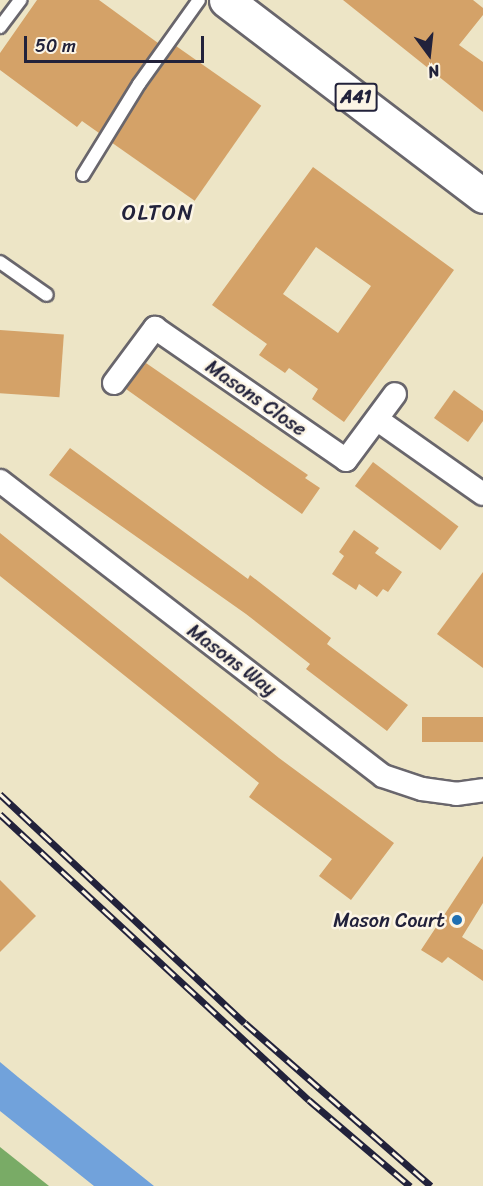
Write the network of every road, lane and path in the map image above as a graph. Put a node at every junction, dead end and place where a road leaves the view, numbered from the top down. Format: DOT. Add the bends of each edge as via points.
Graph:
graph roads {
  1 [pos="20,0"];
  2 [pos="198,0"];
  3 [pos="226,0"];
  4 [pos="0,27"];
  5 [pos="83,176"];
  6 [pos="483,196"];
  7 [pos="0,261"];
  8 [pos="47,295"];
  9 [pos="114,383"];
  10 [pos="395,394"];
  11 [pos="378,420"];
  12 [pos="0,481"];
  13 [pos="483,494"];
  14 [pos="483,790"];
  1 -- 4 [label="lane"];
  2 -- 5 [label="lane" via="139,84"];
  3 -- 6 [label="highway, A41"];
  7 -- 8 [label="lane"];
  9 -- 11 [label="street, Masons Close" via="156,328 346,460"];
  10 -- 11 [label="street, Masons Close"];
  11 -- 13 [label="street"];
  12 -- 14 [label="street, Masons Way" via="383,776 422,789 456,794"];
}
